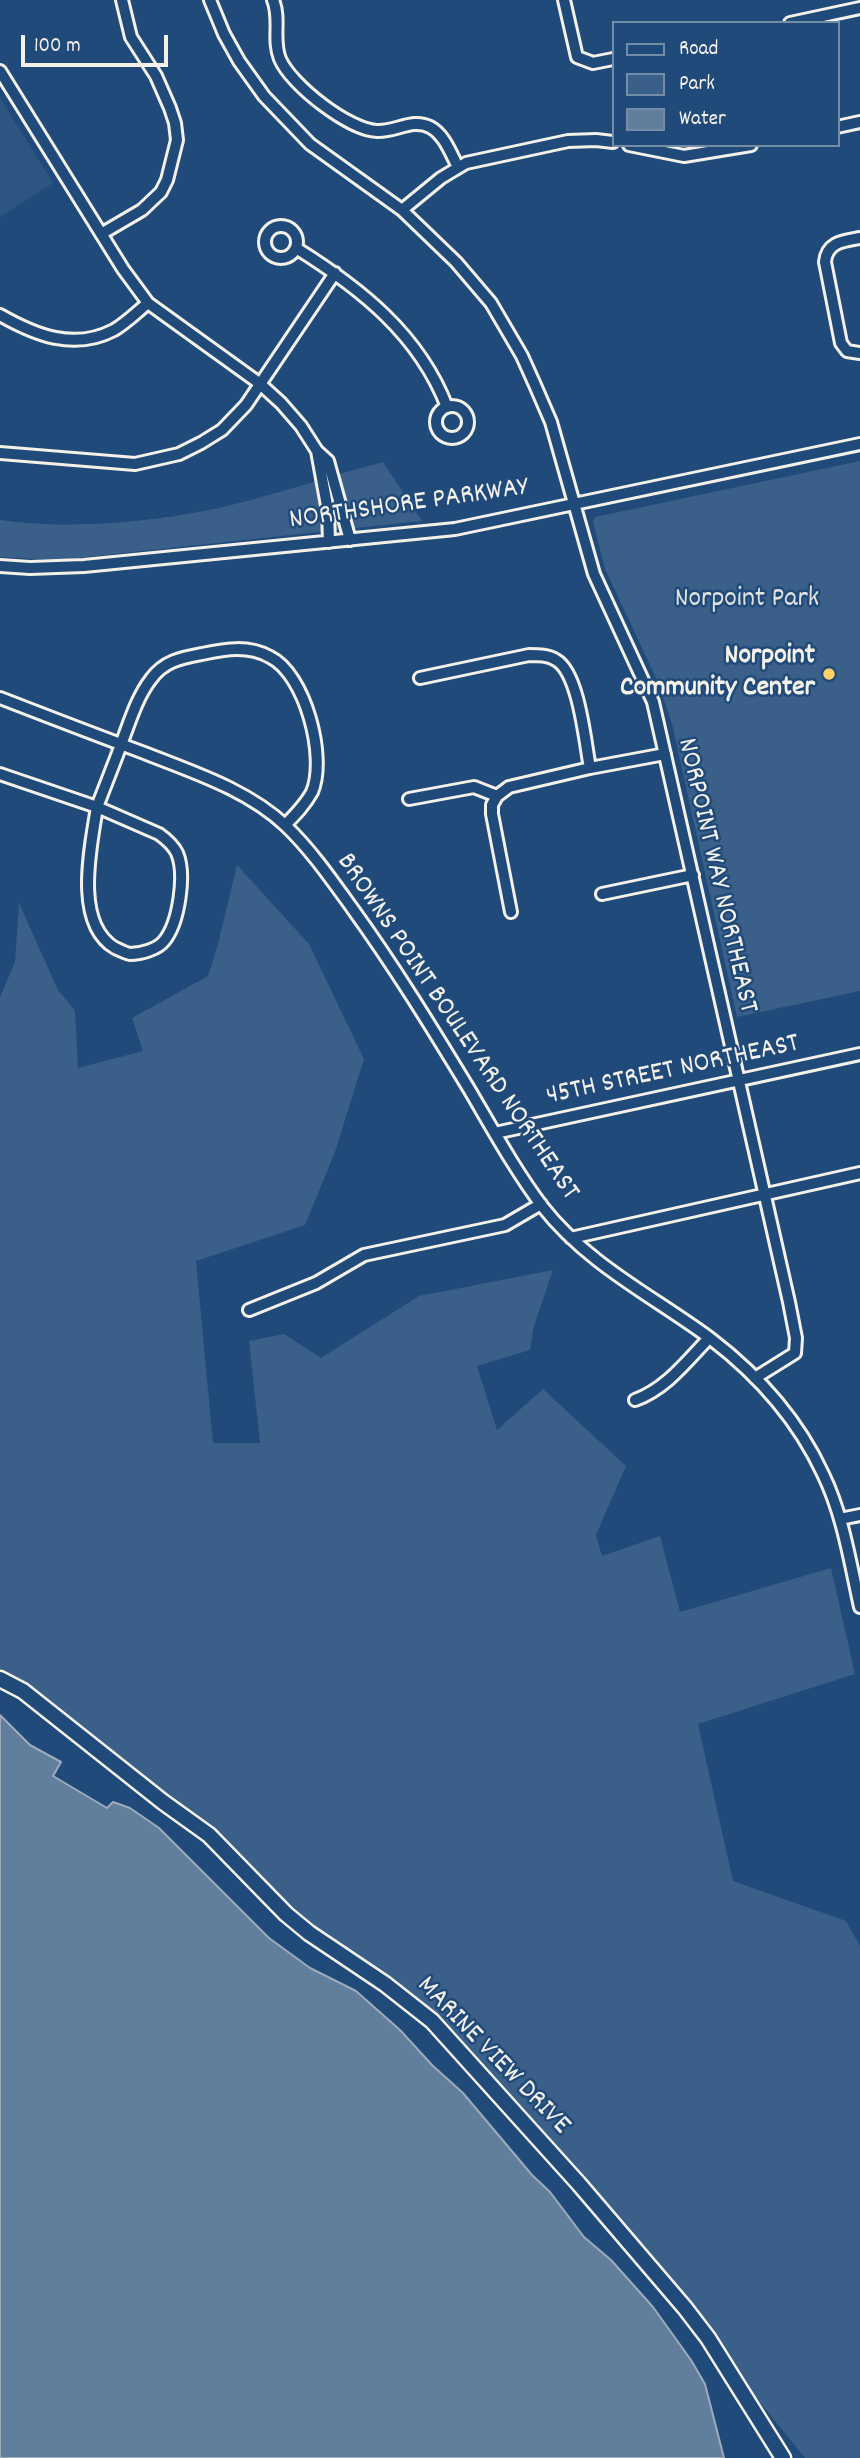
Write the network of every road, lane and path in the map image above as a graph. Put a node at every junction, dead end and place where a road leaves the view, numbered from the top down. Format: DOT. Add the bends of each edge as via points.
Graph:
graph roads {
  1 [pos="122,0"];
  2 [pos="210,0"];
  3 [pos="273,0"];
  4 [pos="564,0"];
  5 [pos="860,8"];
  6 [pos="799,21"];
  7 [pos="612,59"];
  8 [pos="0,71"];
  9 [pos="860,122"];
  10 [pos="839,127"];
  11 [pos="612,142"];
  12 [pos="639,147"];
  13 [pos="739,147"];
  14 [pos="458,167"];
  15 [pos="402,210"];
  16 [pos="102,234"];
  17 [pos="860,238"];
  18 [pos="296,248"];
  19 [pos="335,272"];
  20 [pos="148,303"];
  21 [pos="0,315"];
  22 [pos="860,353"];
  23 [pos="259,383"];
  24 [pos="447,407"];
  25 [pos="860,444"];
  26 [pos="317,452"];
  27 [pos="0,453"];
  28 [pos="575,505"];
  29 [pos="350,540"];
  30 [pos="329,542"];
  31 [pos="0,566"];
  32 [pos="420,678"];
  33 [pos="0,698"];
  34 [pos="122,744"];
  35 [pos="665,754"];
  36 [pos="590,768"];
  37 [pos="0,774"];
  38 [pos="497,796"];
  39 [pos="409,799"];
  40 [pos="97,807"];
  41 [pos="285,825"];
  42 [pos="693,875"];
  43 [pos="602,894"];
  44 [pos="511,912"];
  45 [pos="860,1054"];
  46 [pos="738,1080"];
  47 [pos="495,1133"];
  48 [pos="860,1173"];
  49 [pos="764,1195"];
  50 [pos="541,1204"];
  51 [pos="571,1238"];
  52 [pos="249,1310"];
  53 [pos="709,1338"];
  54 [pos="755,1378"];
  55 [pos="635,1400"];
  56 [pos="860,1515"];
  57 [pos="840,1519"];
  58 [pos="860,1606"];
  59 [pos="0,1679"];
  60 [pos="783,2458"];
  1 -- 16 [label="street" via="131,37 170,108 177,140 161,192 142,210"];
  2 -- 15 [label="street, NORPOINT WAY NORTHEAST" via="239,61 289,124 329,159"];
  3 -- 14 [label="street" via="280,60 293,78 350,122 369,130 381,132 413,124 431,128"];
  4 -- 7 [label="street" via="577,57 593,63"];
  5 -- 6 [label="street"];
  8 -- 16 [label="street"];
  9 -- 10 [label="street"];
  11 -- 14 [label="street" via="568,141 485,157"];
  12 -- 13 [label="street" via="684,156"];
  14 -- 15 [label="street"];
  15 -- 28 [label="street, NORPOINT WAY NORTHEAST" via="463,269 506,327 551,422"];
  16 -- 20 [label="street"];
  17 -- 22 [label="street" via="835,243 825,258 841,343 847,351"];
  18 -- 19 [label="street"];
  19 -- 23 [label="street"];
  19 -- 24 [label="street" via="405,335 424,359"];
  20 -- 21 [label="street" via="114,330 80,339 42,336"];
  20 -- 23 [label="street"];
  23 -- 26 [label="street" via="300,426"];
  23 -- 27 [label="street" via="222,430 179,454 135,464"];
  25 -- 28 [label="street, NORTHSHORE PARKWAY"];
  26 -- 29 [label="street" via="331,468"];
  26 -- 30 [label="street"];
  28 -- 29 [label="street, NORTHSHORE PARKWAY" via="456,529"];
  28 -- 35 [label="street, NORPOINT WAY NORTHEAST" via="594,574 653,702"];
  29 -- 30 [label="street, NORTHSHORE PARKWAY"];
  30 -- 31 [label="street, NORTHSHORE PARKWAY" via="84,566"];
  32 -- 36 [label="street" via="529,655 546,656 562,664 571,678"];
  33 -- 34 [label="street, BROWNS POINT BOULEVARD NORTHEAST"];
  34 -- 40 [label="street"];
  34 -- 41 [label="street, BROWNS POINT BOULEVARD NORTHEAST" via="220,783"];
  34 -- 41 [label="street" via="143,690 162,667 176,659 230,649 268,655 300,688 315,756 312,790"];
  35 -- 36 [label="street"];
  35 -- 42 [label="street, NORPOINT WAY NORTHEAST"];
  36 -- 38 [label="street" via="509,787"];
  37 -- 40 [label="street"];
  38 -- 39 [label="street" via="474,787"];
  38 -- 44 [label="street" via="492,814"];
  40 -- 40 [label="street" via="89,864 92,915 110,944 127,953 143,952 163,943 171,930 182,881 178,855 159,834"];
  41 -- 47 [label="street, BROWNS POINT BOULEVARD NORTHEAST" via="362,922"];
  42 -- 43 [label="street"];
  42 -- 46 [label="street, NORPOINT WAY NORTHEAST"];
  45 -- 46 [label="street, 45TH STREET NORTHEAST"];
  46 -- 47 [label="street, 45TH STREET NORTHEAST"];
  46 -- 49 [label="street, NORPOINT WAY NORTHEAST"];
  47 -- 50 [label="street, BROWNS POINT BOULEVARD NORTHEAST"];
  48 -- 49 [label="street"];
  49 -- 51 [label="street"];
  49 -- 54 [label="street, NORPOINT WAY NORTHEAST" via="796,1345 788,1359"];
  50 -- 51 [label="street, BROWNS POINT BOULEVARD NORTHEAST"];
  50 -- 52 [label="street" via="505,1225 365,1255 316,1283"];
  51 -- 53 [label="street, BROWNS POINT BOULEVARD NORTHEAST" via="620,1278"];
  53 -- 54 [label="street, BROWNS POINT BOULEVARD NORTHEAST"];
  53 -- 55 [label="street" via="667,1382"];
  54 -- 57 [label="street, BROWNS POINT BOULEVARD NORTHEAST" via="802,1436 824,1474"];
  56 -- 57 [label="street"];
  57 -- 58 [label="street, BROWNS POINT BOULEVARD NORTHEAST"];
  59 -- 60 [label="main road, MARINE VIEW DRIVE" via="23,1691 209,1835 286,1914 432,2021 692,2318"];
}
